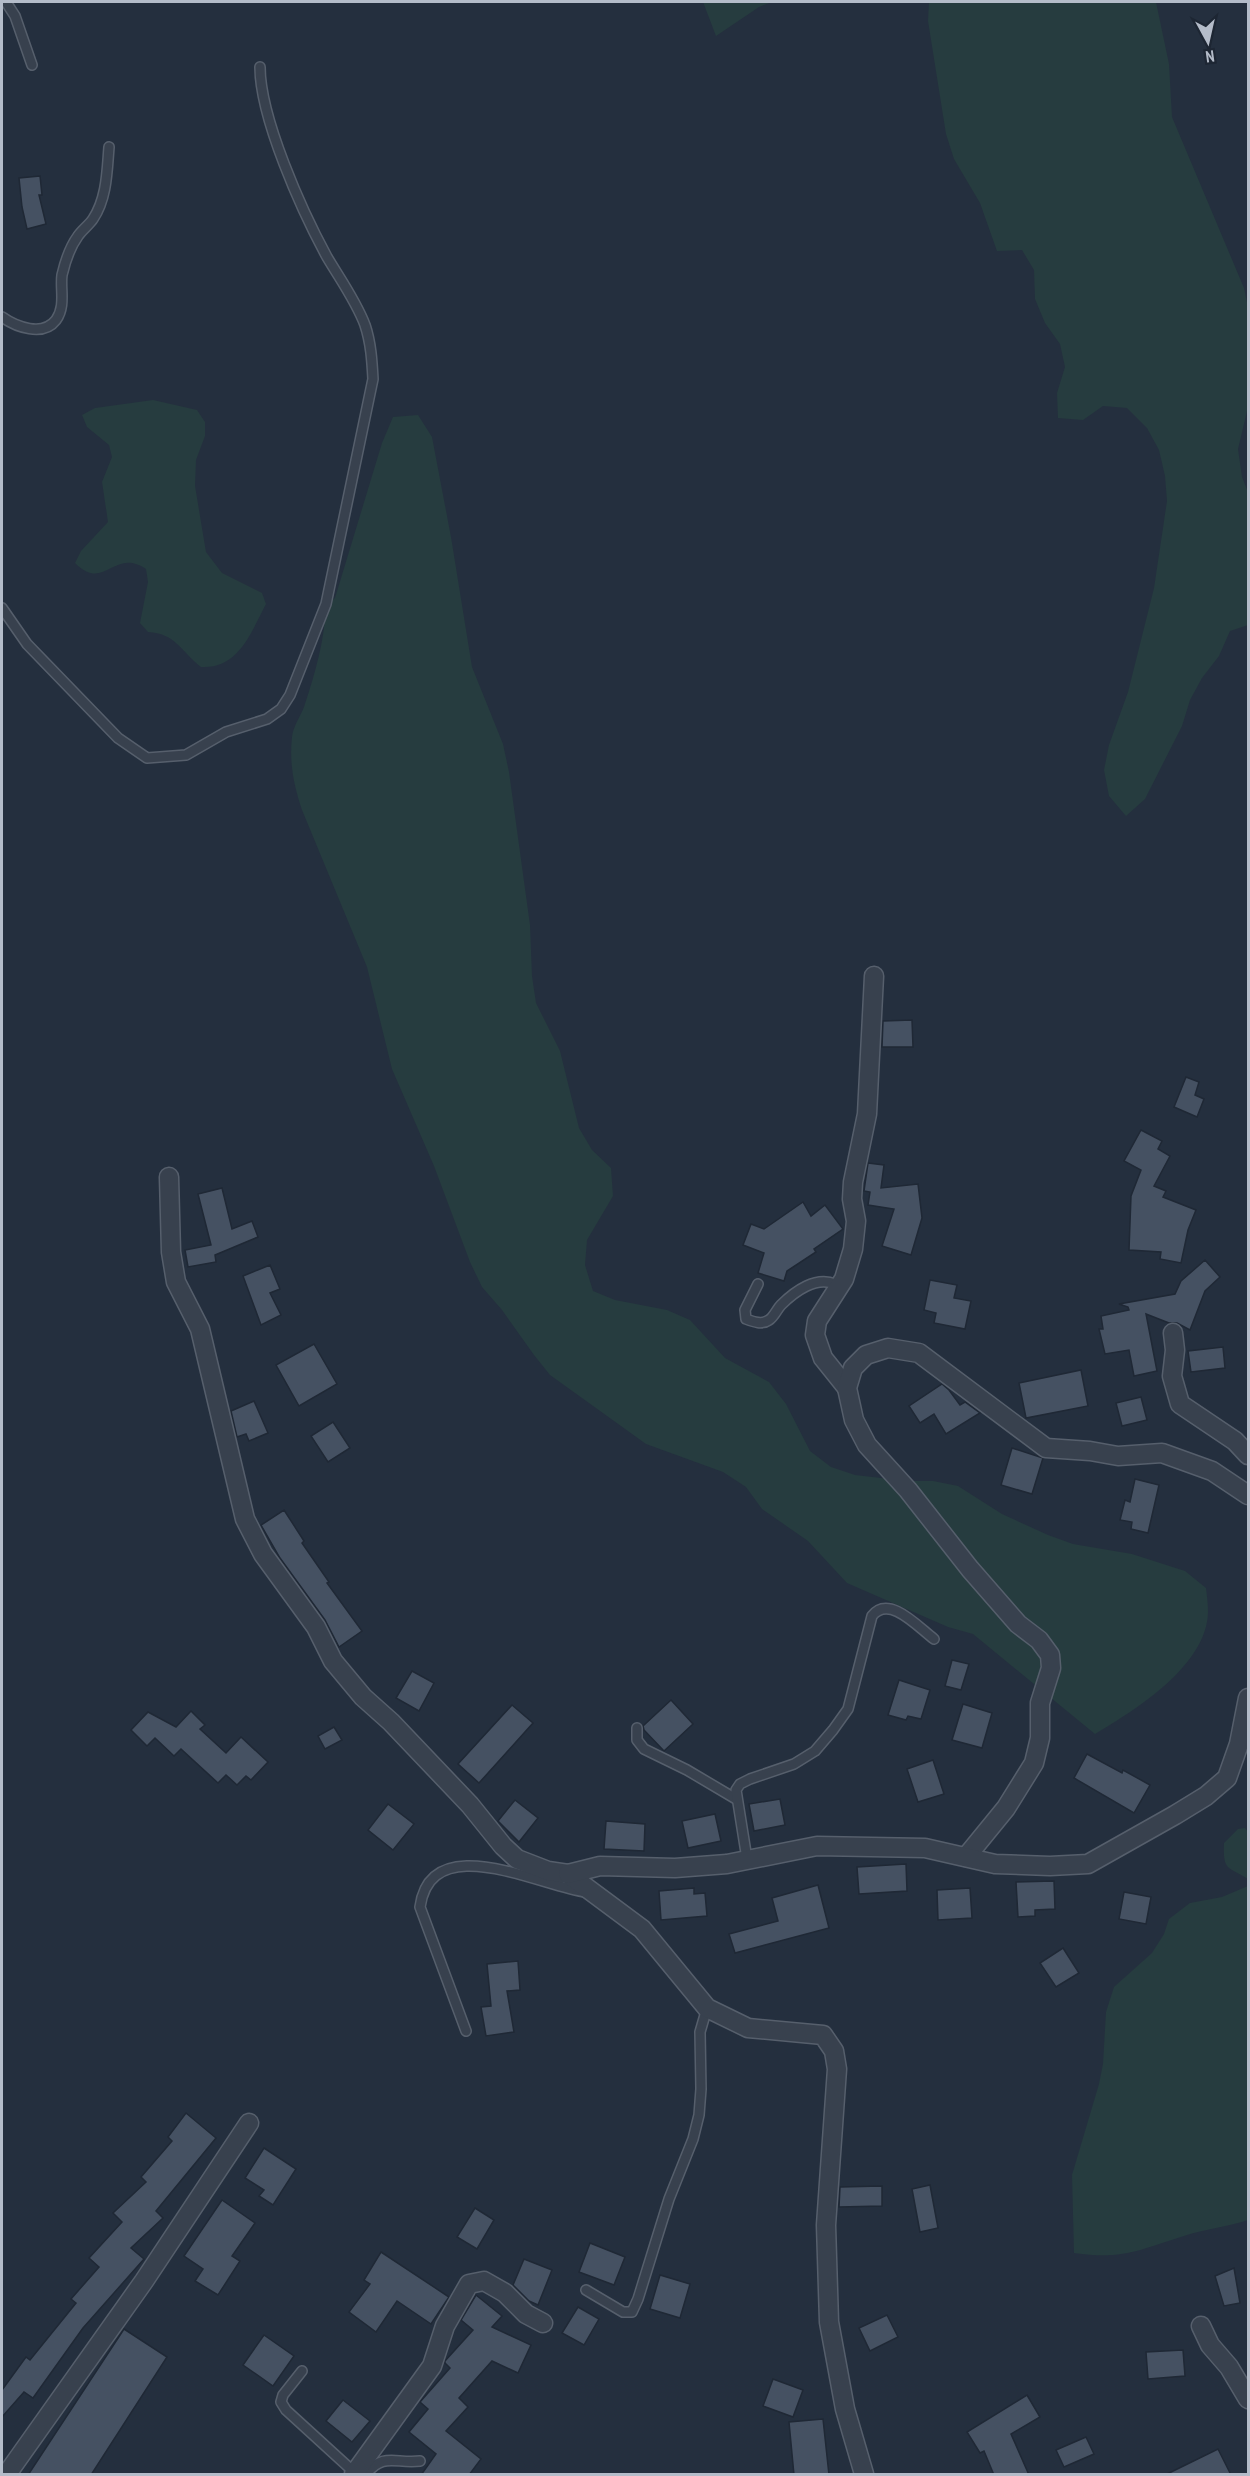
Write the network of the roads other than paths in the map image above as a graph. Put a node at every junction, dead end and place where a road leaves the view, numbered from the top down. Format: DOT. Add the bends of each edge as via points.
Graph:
graph roads {
  1 [pos="6,2"];
  2 [pos="32,65"];
  3 [pos="260,67"];
  4 [pos="109,147"];
  5 [pos="2,317"];
  6 [pos="2,608"];
  7 [pos="874,976"];
  8 [pos="169,1177"];
  9 [pos="758,1284"];
  10 [pos="838,1291"];
  11 [pos="1173,1333"];
  12 [pos="847,1388"];
  13 [pos="1248,1455"];
  14 [pos="1248,1495"];
  15 [pos="934,1639"];
  16 [pos="1248,1698"];
  17 [pos="637,1728"];
  18 [pos="736,1799"];
  19 [pos="966,1857"];
  20 [pos="747,1859"];
  21 [pos="568,1874"];
  22 [pos="594,1893"];
  23 [pos="707,2008"];
  24 [pos="466,2031"];
  25 [pos="249,2123"];
  26 [pos="586,2290"];
  27 [pos="543,2323"];
  28 [pos="1201,2326"];
  29 [pos="302,2371"];
  30 [pos="1248,2399"];
  31 [pos="420,2461"];
  32 [pos="359,2474"];
  33 [pos="7,2475"];
  34 [pos="864,2475"];
  1 -- 2 [label="lane"];
  3 -- 6 [label="lane" via="260,86 282,156 326,254 364,324 371,348 373,380 326,604 290,695 281,710 226,732 186,755 147,758 118,738 27,644"];
  4 -- 5 [label="lane" via="102,199 66,261 56,321 36,329 20,327"];
  7 -- 10 [label="street" via="867,1113 853,1182 854,1242"];
  8 -- 21 [label="street" via="176,1282 201,1329 245,1519 264,1554 316,1627 333,1661 363,1697 470,1805 503,1846 518,1859"];
  9 -- 10 [label="lane" via="745,1310 746,1319 758,1323 769,1320 784,1302 814,1282 826,1280 835,1284"];
  10 -- 12 [label="street" via="817,1321 815,1335 823,1358"];
  11 -- 13 [label="street" via="1172,1376 1180,1404 1235,1441"];
  12 -- 14 [label="street" via="854,1368 866,1355 888,1348 919,1353 1046,1448 1118,1456 1162,1453 1212,1471"];
  12 -- 19 [label="street" via="855,1420 867,1445 1011,1616 1050,1655 1034,1762 1006,1808"];
  15 -- 18 [label="lane" via="894,1610 877,1609 848,1709 833,1730 815,1751 794,1764 740,1784"];
  16 -- 19 [label="street" via="1227,1778 1206,1796 1129,1842 1088,1864 995,1864"];
  17 -- 18 [label="lane" via="637,1740 644,1749"];
  18 -- 20 [label="lane"];
  19 -- 20 [label="street" via="925,1848 817,1846"];
  20 -- 21 [label="street" via="675,1868 600,1866"];
  21 -- 22 [label="street"];
  22 -- 23 [label="street" via="642,1929"];
  22 -- 24 [label="lane" via="470,1864 447,1868 431,1879 422,1890 420,1907"];
  23 -- 26 [label="lane" via="700,2032 699,2115 638,2299 632,2312 623,2312"];
  23 -- 34 [label="street" via="748,2028 823,2035 834,2051 837,2069 826,2225 829,2322 845,2409"];
  25 -- 33 [label="street"];
  27 -- 32 [label="street" via="484,2281 469,2284 445,2326 432,2366"];
  28 -- 30 [label="street"];
  29 -- 32 [label="lane" via="281,2402"];
  31 -- 32 [label="lane" via="375,2463"];
}
